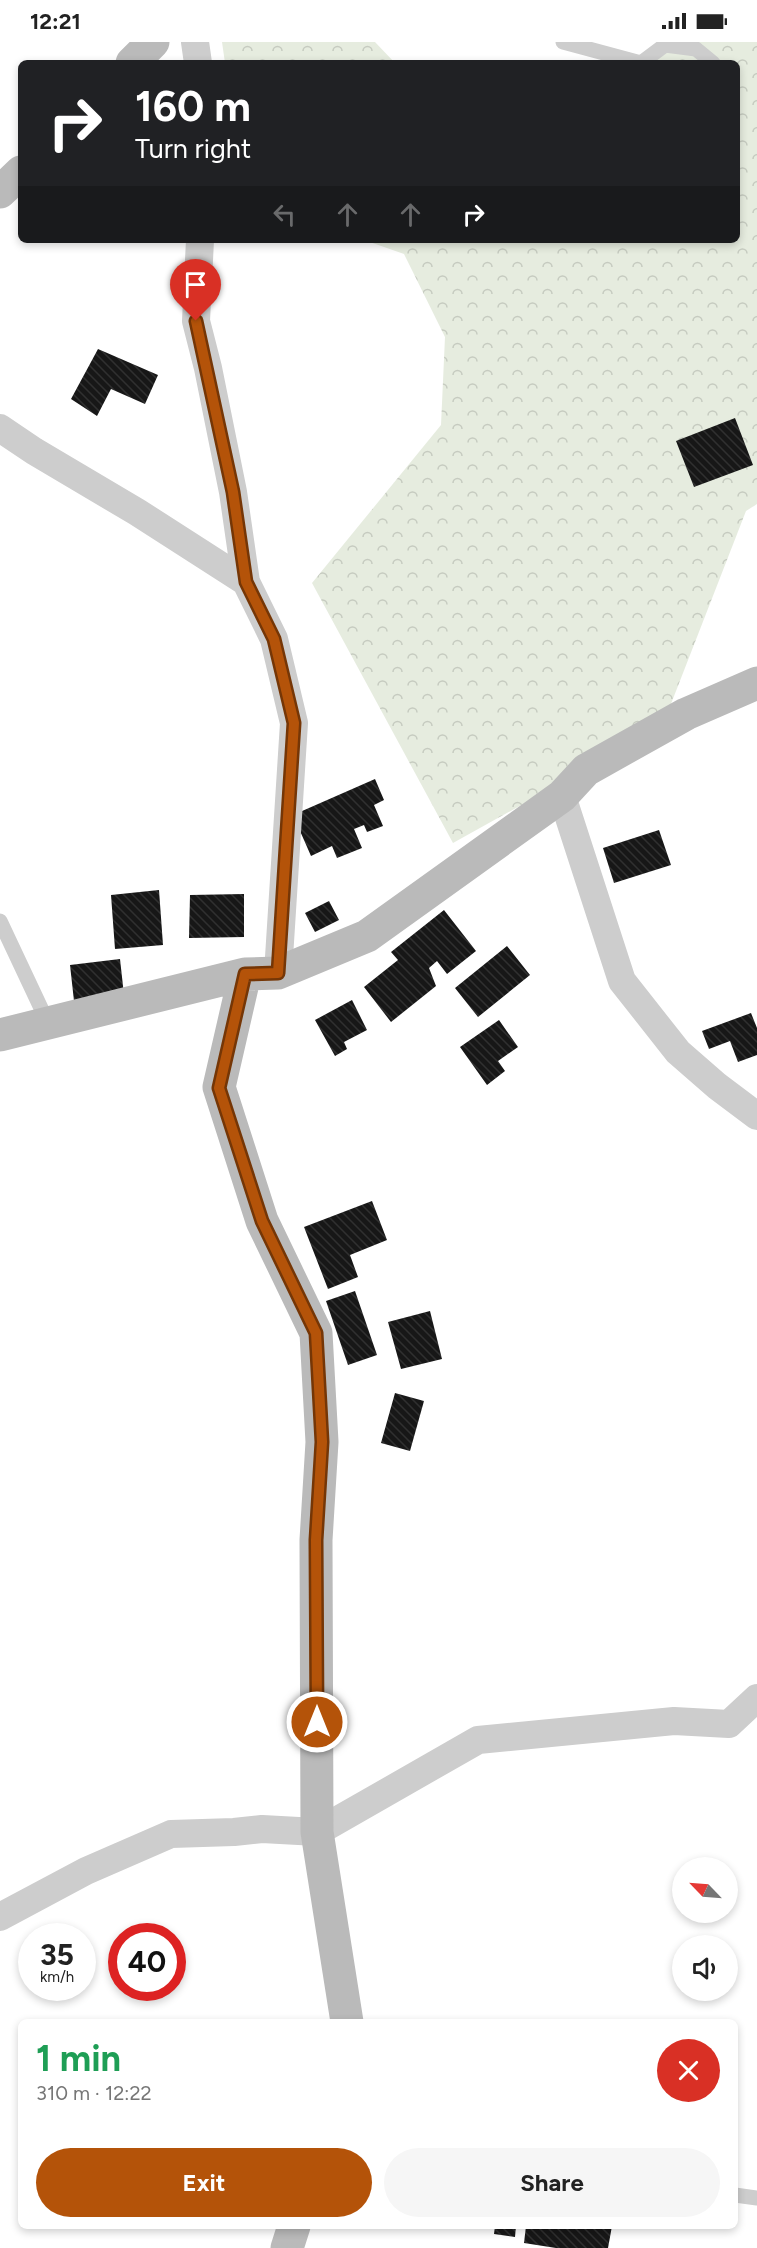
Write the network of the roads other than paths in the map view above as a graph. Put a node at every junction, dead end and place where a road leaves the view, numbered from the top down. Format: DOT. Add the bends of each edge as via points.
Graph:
graph roads {
  1 [pos="153,42"];
  2 [pos="195,42"];
  3 [pos="563,42"];
  4 [pos="135,60"];
  5 [pos="198,60"];
  6 [pos="630,60"];
  7 [pos="645,60"];
  8 [pos="709,60"];
  9 [pos="18,175"];
  10 [pos="0,192"];
  11 [pos="200,243"];
  12 [pos="0,428"];
  13 [pos="246,582"];
  14 [pos="757,683"];
  15 [pos="562,796"];
  16 [pos="0,921"];
  17 [pos="278,973"];
  18 [pos="245,974"];
  19 [pos="48,1023"];
  20 [pos="0,1035"];
  21 [pos="757,1116"];
  22 [pos="757,1698"];
  23 [pos="317,1832"];
  24 [pos="0,1917"];
  25 [pos="347,2019"];
  26 [pos="738,2195"];
  27 [pos="757,2198"];
  1 -- 4 [label="street"];
  2 -- 5 [label="street"];
  3 -- 6 [label="lane"];
  7 -- 8 [label="lane" via="665,45 696,49"];
  9 -- 10 [label="street"];
  11 -- 13 [label="street" via="196,321 233,492"];
  12 -- 13 [label="street"];
  13 -- 17 [label="street" via="274,639 294,723"];
  14 -- 15 [label="street" via="686,714 586,770"];
  15 -- 17 [label="street" via="367,936"];
  15 -- 21 [label="street" via="622,981 678,1052"];
  16 -- 19 [label="lane"];
  17 -- 18 [label="street"];
  18 -- 19 [label="street"];
  18 -- 23 [label="street" via="219,1088 262,1221 316,1333 322,1442 316,1540"];
  19 -- 20 [label="street"];
  22 -- 23 [label="street" via="729,1724 674,1721 478,1740"];
  23 -- 24 [label="street" via="262,1829 171,1834 86,1871"];
  23 -- 25 [label="street"];
  26 -- 27 [label="lane"];
}
